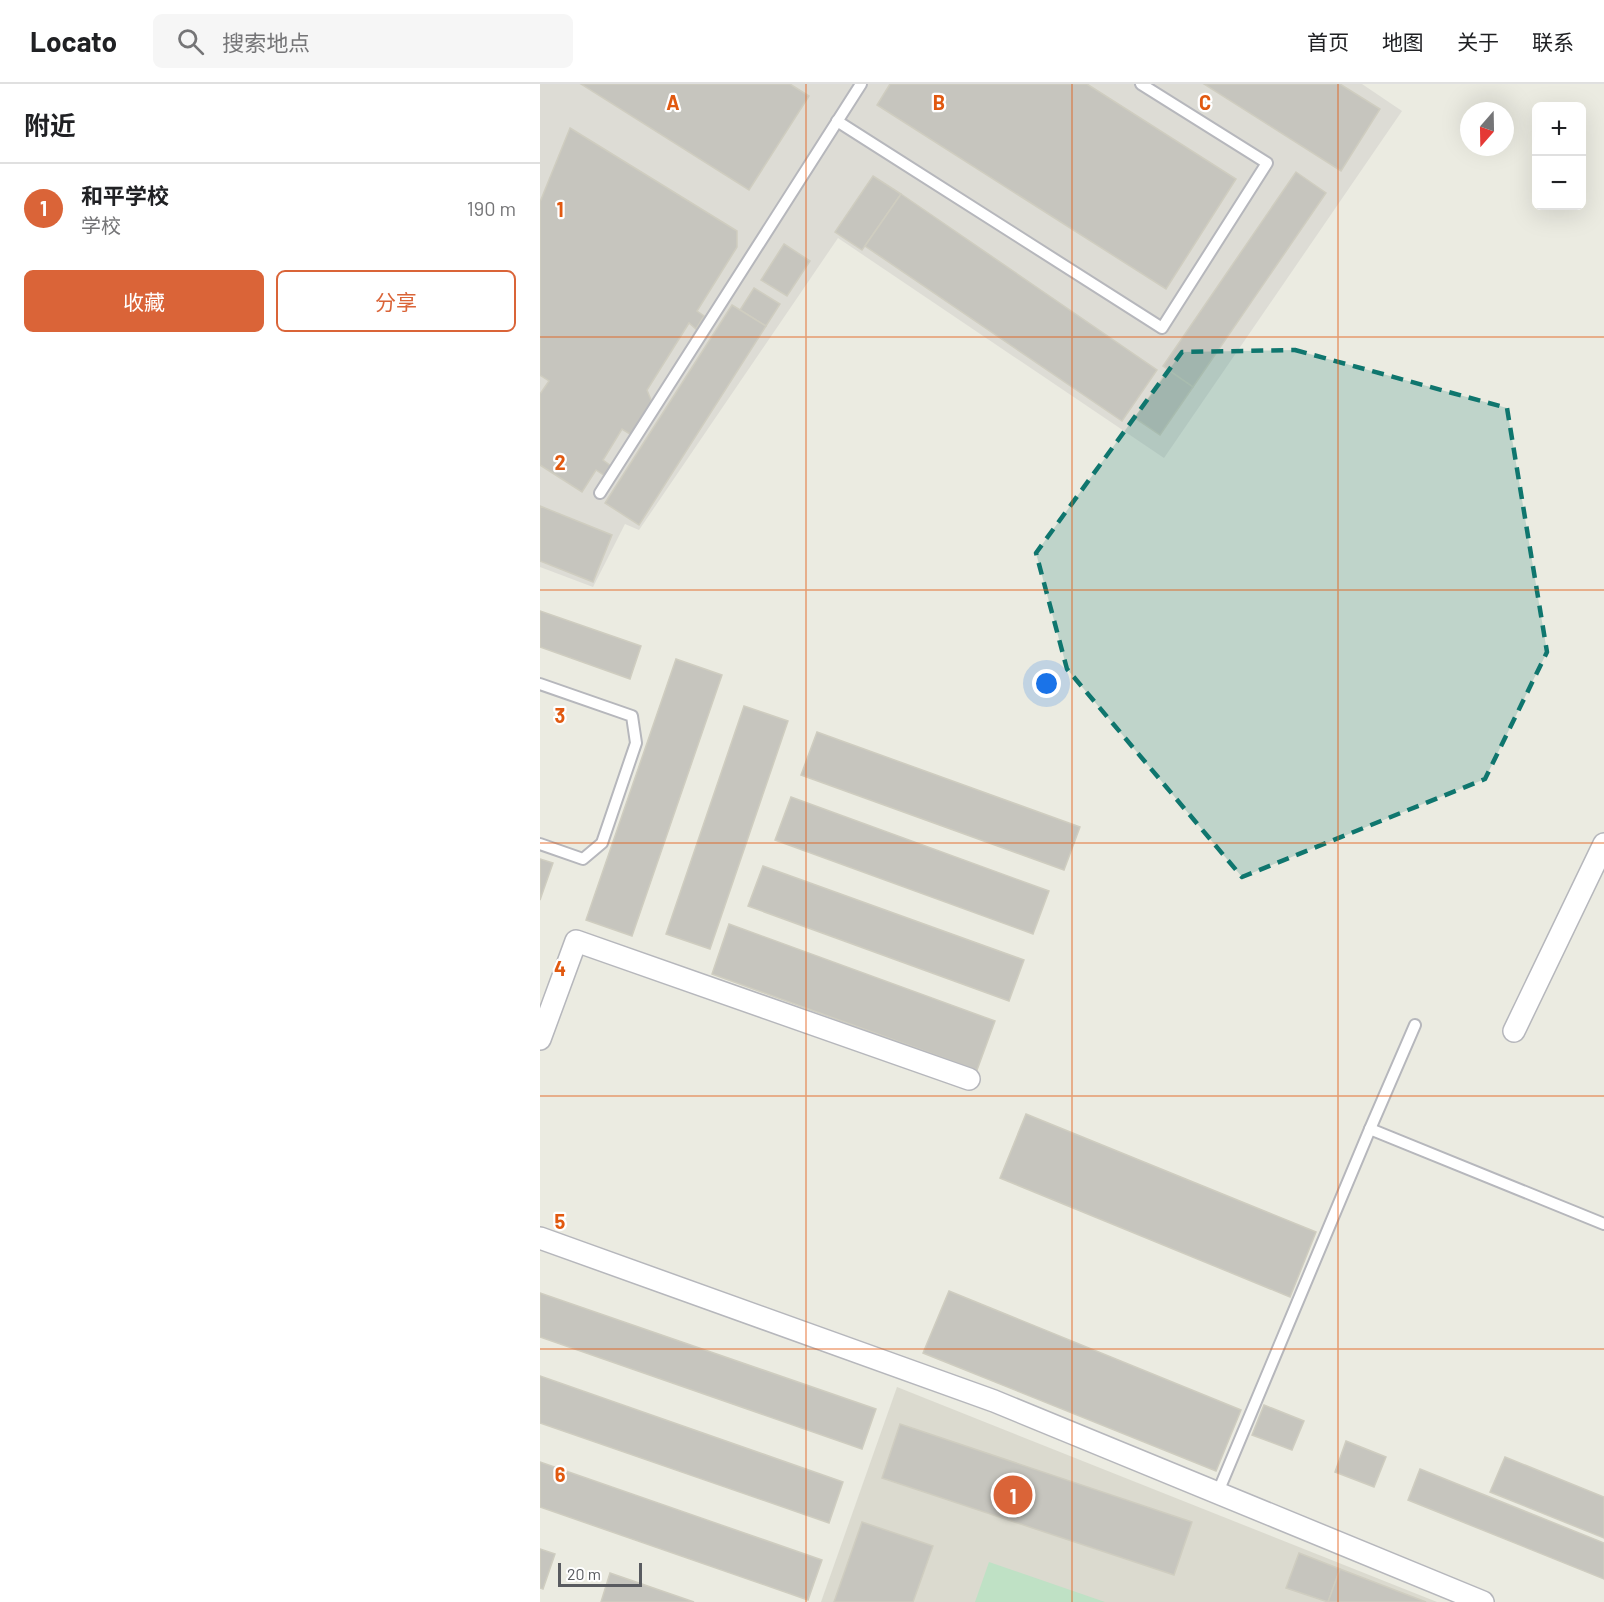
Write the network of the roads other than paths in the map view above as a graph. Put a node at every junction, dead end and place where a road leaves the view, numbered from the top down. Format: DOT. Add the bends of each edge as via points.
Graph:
graph roads {
  1 [pos="861,84"];
  2 [pos="1141,84"];
  3 [pos="837,121"];
  4 [pos="600,493"];
  5 [pos="540,684"];
  6 [pos="540,844"];
  7 [pos="1604,844"];
  8 [pos="1415,1025"];
  9 [pos="1514,1031"];
  10 [pos="540,1039"];
  11 [pos="969,1079"];
  12 [pos="1370,1129"];
  13 [pos="1604,1224"];
  14 [pos="540,1238"];
  15 [pos="1218,1492"];
  16 [pos="1483,1602"];
  1 -- 3 [label="lane"];
  2 -- 3 [label="lane" via="1267,164 1162,328"];
  3 -- 4 [label="lane"];
  5 -- 6 [label="lane" via="632,716 636,743 602,843 583,859"];
  7 -- 9 [label="street"];
  8 -- 12 [label="lane"];
  10 -- 11 [label="street" via="576,941"];
  12 -- 13 [label="lane"];
  12 -- 15 [label="lane"];
  14 -- 15 [label="street" via="993,1401"];
  15 -- 16 [label="street"];
}
